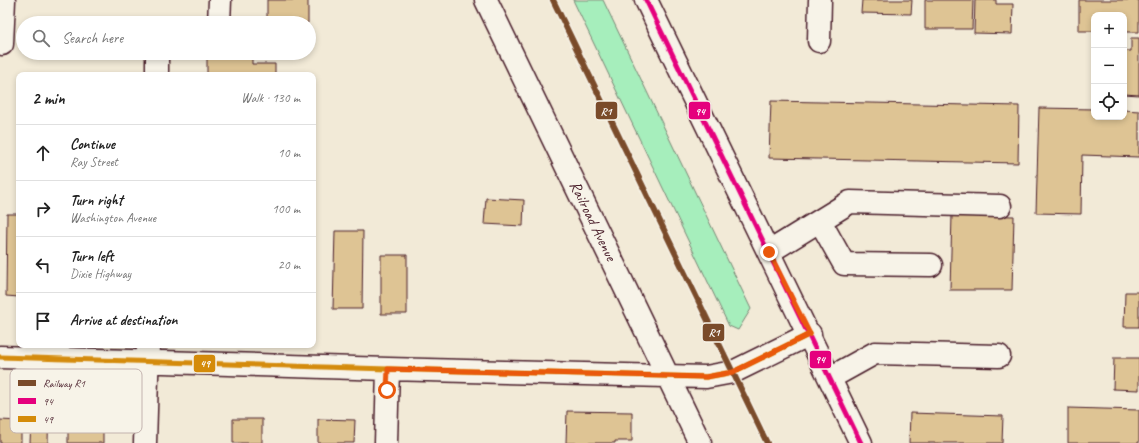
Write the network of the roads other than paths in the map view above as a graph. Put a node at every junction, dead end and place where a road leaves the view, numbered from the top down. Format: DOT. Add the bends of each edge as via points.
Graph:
graph roads {
  1 [pos="4,0"];
  2 [pos="220,0"];
  3 [pos="486,0"];
  4 [pos="646,0"];
  5 [pos="820,0"];
  6 [pos="219,16"];
  7 [pos="819,41"];
  8 [pos="2,44"];
  9 [pos="157,60"];
  10 [pos="157,72"];
  11 [pos="1000,206"];
  12 [pos="820,221"];
  13 [pos="769,252"];
  14 [pos="931,265"];
  15 [pos="810,334"];
  16 [pos="148,353"];
  17 [pos="999,356"];
  18 [pos="0,357"];
  19 [pos="388,369"];
  20 [pos="667,376"];
  21 [pos="830,378"];
  22 [pos="145,443"];
  23 [pos="386,443"];
  24 [pos="700,443"];
  25 [pos="861,443"];
  1 -- 8 [label="street"];
  2 -- 6 [label="street"];
  3 -- 20 [label="street, Railroad Avenue"];
  4 -- 13 [label="street"];
  5 -- 7 [label="street"];
  9 -- 10 [label="street"];
  11 -- 12 [label="street" via="850,202"];
  12 -- 13 [label="street"];
  12 -- 14 [label="street" via="844,264"];
  13 -- 15 [label="street"];
  15 -- 20 [label="street" via="733,372 706,377"];
  15 -- 21 [label="street"];
  16 -- 18 [label="street"];
  16 -- 19 [label="street"];
  16 -- 22 [label="street"];
  17 -- 21 [label="street" via="875,353"];
  19 -- 20 [label="street"];
  19 -- 23 [label="street"];
  20 -- 24 [label="street, Railroad Avenue"];
  21 -- 25 [label="street"];
}
